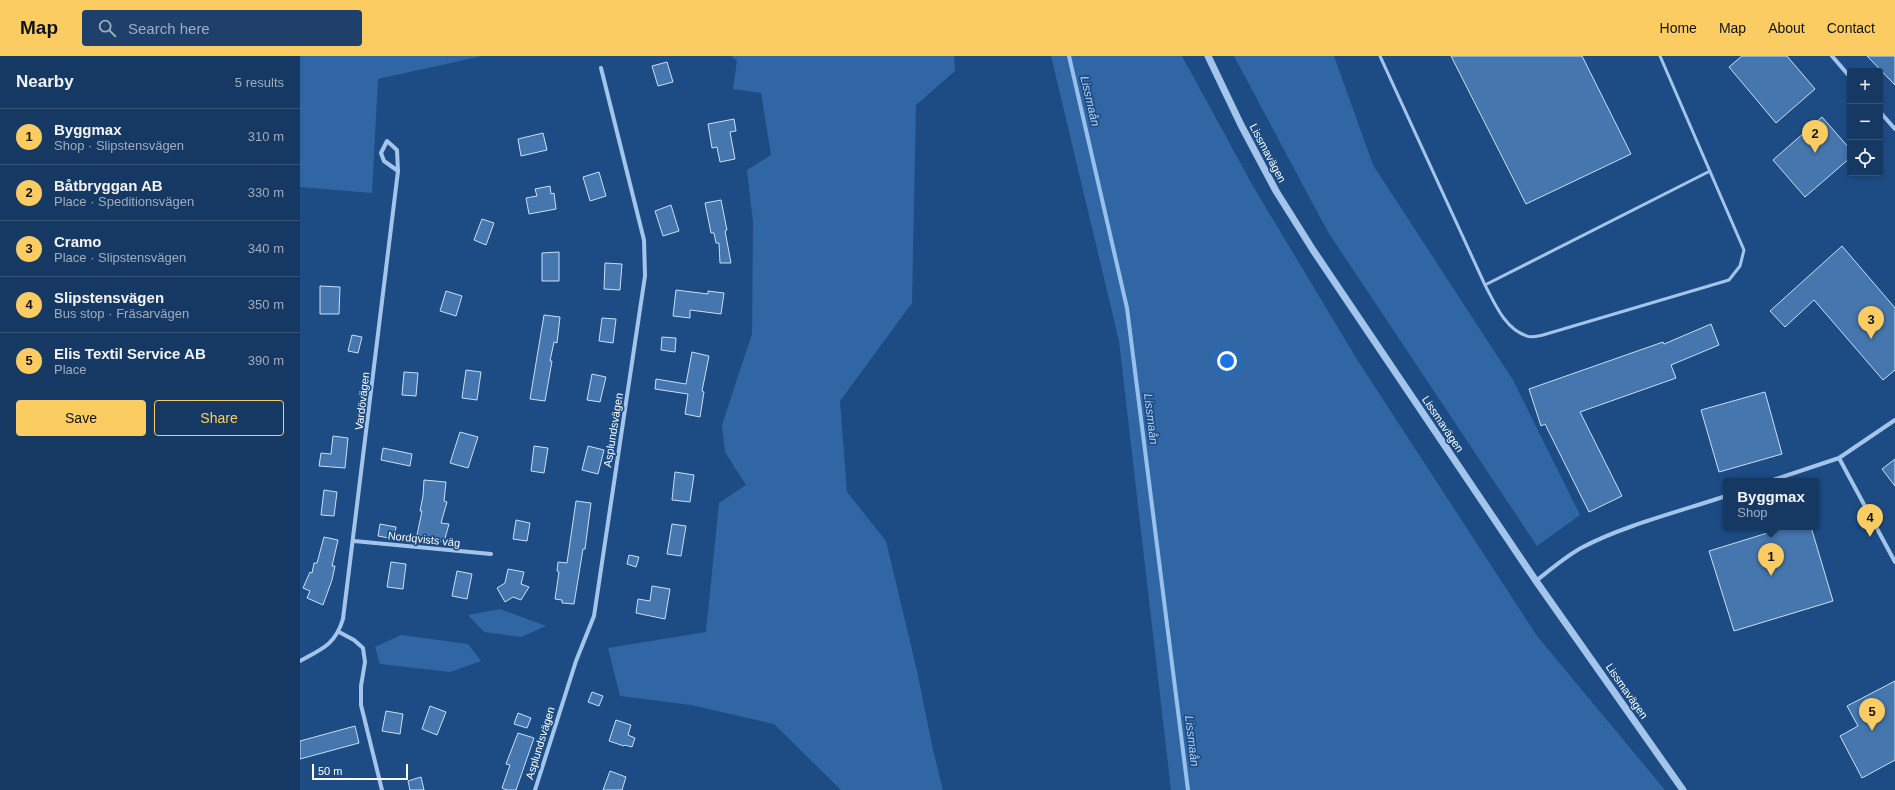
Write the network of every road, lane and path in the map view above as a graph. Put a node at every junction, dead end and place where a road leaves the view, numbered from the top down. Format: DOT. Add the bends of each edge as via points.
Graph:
graph roads {
  1 [pos="1208,56"];
  2 [pos="1380,56"];
  3 [pos="1660,56"];
  4 [pos="1832,56"];
  5 [pos="602,68"];
  6 [pos="1847,74"];
  7 [pos="1883,115"];
  8 [pos="1895,129"];
  9 [pos="1710,170"];
  10 [pos="398,171"];
  11 [pos="1486,285"];
  12 [pos="1895,420"];
  13 [pos="1839,458"];
  14 [pos="1779,478"];
  15 [pos="1723,497"];
  16 [pos="354,541"];
  17 [pos="491,554"];
  18 [pos="1895,562"];
  19 [pos="1536,581"];
  20 [pos="339,632"];
  21 [pos="300,661"];
  22 [pos="382,790"];
  23 [pos="535,790"];
  24 [pos="1683,790"];
  1 -- 19 [label="street, Lissmavägen" via="1280,197"];
  2 -- 11 [label="lane"];
  3 -- 9 [label="lane"];
  4 -- 6 [label="street"];
  5 -- 23 [label="street, Asplundsvägen" via="644,240 645,276 594,616 576,661"];
  7 -- 8 [label="street"];
  9 -- 11 [label="lane"];
  9 -- 11 [label="lane" via="1744,250 1740,266 1729,280 1543,335 1528,337 1516,331 1502,318"];
  10 -- 10 [label="street, Vardövägen" via="397,150 387,141 380,153 384,161"];
  10 -- 16 [label="street, Vardövägen"];
  12 -- 13 [label="street"];
  13 -- 14 [label="street"];
  13 -- 18 [label="street"];
  15 -- 19 [label="street" via="1625,530 1582,548 1558,562"];
  16 -- 17 [label="street, Nordqvists väg"];
  16 -- 20 [label="street, Vardövägen"];
  19 -- 24 [label="street, Lissmavägen"];
  20 -- 21 [label="street, Vardövägen" via="327,647"];
  20 -- 22 [label="street" via="363,648 365,662 361,705"];
}
